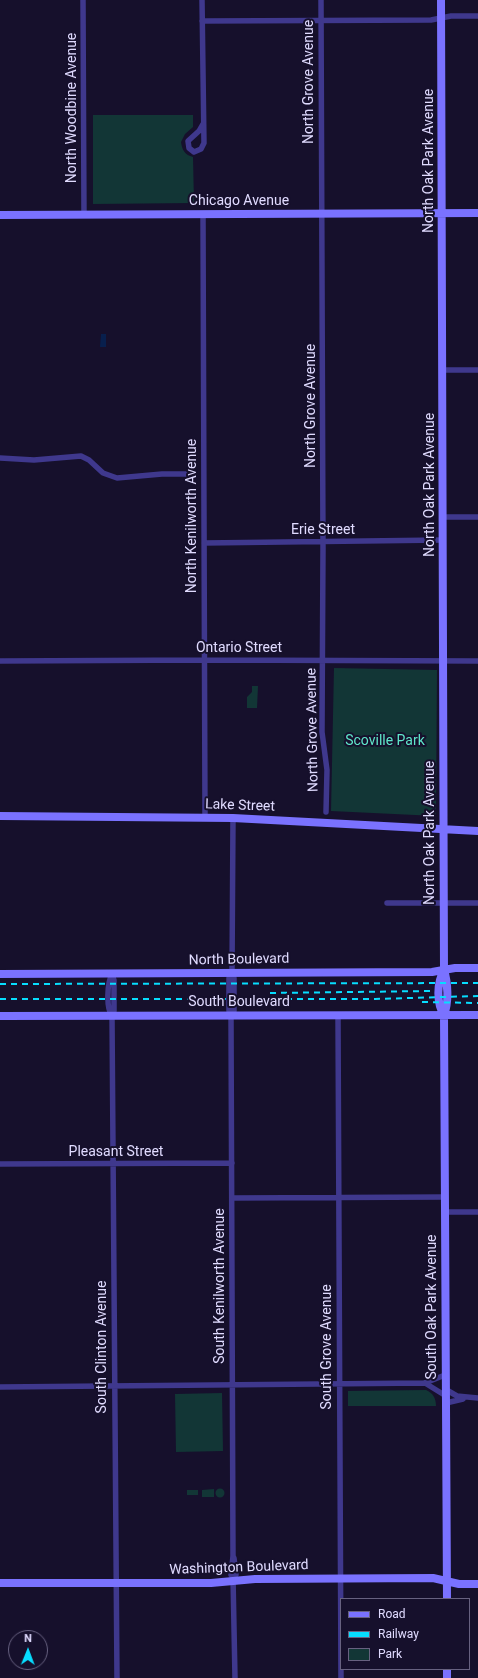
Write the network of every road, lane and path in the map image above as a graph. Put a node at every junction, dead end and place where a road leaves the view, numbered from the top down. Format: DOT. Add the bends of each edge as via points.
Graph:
graph roads {
  1 [pos="83,0"];
  2 [pos="202,0"];
  3 [pos="321,0"];
  4 [pos="441,0"];
  5 [pos="478,16"];
  6 [pos="441,18"];
  7 [pos="321,20"];
  8 [pos="202,21"];
  9 [pos="203,124"];
  10 [pos="442,213"];
  11 [pos="478,213"];
  12 [pos="203,214"];
  13 [pos="322,214"];
  14 [pos="0,215"];
  15 [pos="84,215"];
  16 [pos="442,370"];
  17 [pos="478,370"];
  18 [pos="0,458"];
  19 [pos="190,474"];
  20 [pos="443,517"];
  21 [pos="478,517"];
  22 [pos="443,540"];
  23 [pos="323,542"];
  24 [pos="204,543"];
  25 [pos="205,660"];
  26 [pos="323,660"];
  27 [pos="0,661"];
  28 [pos="443,661"];
  29 [pos="478,661"];
  30 [pos="326,812"];
  31 [pos="0,816"];
  32 [pos="205,818"];
  33 [pos="233,818"];
  34 [pos="443,829"];
  35 [pos="478,831"];
  36 [pos="387,903"];
  37 [pos="443,903"];
  38 [pos="478,903"];
  39 [pos="478,968"];
  40 [pos="444,970"];
  41 [pos="232,973"];
  42 [pos="0,974"];
  43 [pos="112,974"];
  44 [pos="338,1015"];
  45 [pos="444,1015"];
  46 [pos="478,1015"];
  47 [pos="0,1016"];
  48 [pos="112,1016"];
  49 [pos="232,1016"];
  50 [pos="232,1163"];
  51 [pos="0,1164"];
  52 [pos="112,1164"];
  53 [pos="445,1197"];
  54 [pos="232,1198"];
  55 [pos="338,1198"];
  56 [pos="445,1212"];
  57 [pos="478,1212"];
  58 [pos="445,1375"];
  59 [pos="425,1383"];
  60 [pos="340,1384"];
  61 [pos="233,1385"];
  62 [pos="114,1386"];
  63 [pos="0,1387"];
  64 [pos="446,1396"];
  65 [pos="469,1398"];
  66 [pos="478,1398"];
  67 [pos="340,1579"];
  68 [pos="234,1580"];
  69 [pos="447,1581"];
  70 [pos="0,1584"];
  71 [pos="116,1584"];
  72 [pos="478,1584"];
  73 [pos="340,1598"];
  74 [pos="447,1598"];
  75 [pos="117,1678"];
  76 [pos="235,1678"];
  1 -- 15 [label="street, North Woodbine Avenue"];
  2 -- 8 [label="street"];
  3 -- 7 [label="street, North Grove Avenue"];
  4 -- 6 [label="street, North Oak Park Avenue"];
  5 -- 6 [label="street"];
  6 -- 7 [label="street"];
  6 -- 10 [label="street, North Oak Park Avenue"];
  7 -- 8 [label="street"];
  7 -- 13 [label="street, North Grove Avenue"];
  8 -- 9 [label="street"];
  9 -- 9 [label="street" via="188,141 189,148 194,152 203,146"];
  10 -- 11 [label="street, Chicago Avenue"];
  10 -- 13 [label="street, Chicago Avenue"];
  10 -- 16 [label="street, North Oak Park Avenue"];
  12 -- 13 [label="street, Chicago Avenue"];
  12 -- 15 [label="street, Chicago Avenue"];
  12 -- 24 [label="street, North Kenilworth Avenue"];
  13 -- 23 [label="street, North Grove Avenue"];
  14 -- 15 [label="street, Chicago Avenue"];
  16 -- 17 [label="street"];
  16 -- 20 [label="street, North Oak Park Avenue"];
  18 -- 19 [label="street" via="34,460 81,456 103,473 117,478"];
  20 -- 21 [label="street"];
  20 -- 22 [label="street, North Oak Park Avenue"];
  22 -- 23 [label="street, Erie Street"];
  22 -- 28 [label="street, North Oak Park Avenue"];
  23 -- 24 [label="street, Erie Street"];
  23 -- 26 [label="street, North Grove Avenue"];
  24 -- 25 [label="street, North Kenilworth Avenue"];
  25 -- 26 [label="street, Ontario Street"];
  25 -- 27 [label="street, Ontario Street"];
  25 -- 32 [label="street, North Kenilworth Avenue"];
  26 -- 28 [label="street, Ontario Street"];
  26 -- 30 [label="street, North Grove Avenue" via="322,732 327,770"];
  28 -- 29 [label="street, Ontario Street"];
  28 -- 34 [label="street, North Oak Park Avenue"];
  31 -- 32 [label="street, Lake Street"];
  32 -- 33 [label="street, Lake Street"];
  33 -- 34 [label="street, Lake Street"];
  33 -- 41 [label="street"];
  34 -- 35 [label="street, Lake Street"];
  34 -- 37 [label="street, North Oak Park Avenue"];
  36 -- 37 [label="street"];
  37 -- 38 [label="street"];
  37 -- 40 [label="street, North Oak Park Avenue"];
  39 -- 40 [label="street, North Boulevard"];
  40 -- 41 [label="street, North Boulevard"];
  40 -- 45 [label="street, North Oak Park Avenue" via="447,1008"];
  41 -- 43 [label="street, North Boulevard"];
  41 -- 49 [label="street"];
  42 -- 43 [label="street, North Boulevard"];
  43 -- 48 [label="street, South Clinton Avenue" via="109,980 109,1011"];
  44 -- 45 [label="street, South Boulevard"];
  44 -- 49 [label="street, South Boulevard"];
  44 -- 55 [label="street, South Grove Avenue"];
  45 -- 46 [label="street, South Boulevard"];
  45 -- 53 [label="street, South Oak Park Avenue"];
  47 -- 48 [label="street, South Boulevard"];
  48 -- 49 [label="street, South Boulevard"];
  48 -- 52 [label="street, South Clinton Avenue"];
  49 -- 50 [label="street, South Kenilworth Avenue"];
  50 -- 52 [label="street, Pleasant Street"];
  50 -- 54 [label="street, South Kenilworth Avenue"];
  51 -- 52 [label="street, Pleasant Street"];
  52 -- 62 [label="street, South Clinton Avenue"];
  53 -- 55 [label="street"];
  53 -- 56 [label="street, South Oak Park Avenue"];
  54 -- 55 [label="street"];
  54 -- 61 [label="street, South Kenilworth Avenue"];
  55 -- 60 [label="street, South Grove Avenue"];
  56 -- 57 [label="street"];
  56 -- 58 [label="street, South Oak Park Avenue"];
  58 -- 59 [label="street"];
  58 -- 64 [label="street, South Oak Park Avenue"];
  59 -- 60 [label="street"];
  59 -- 64 [label="street"];
  60 -- 61 [label="street"];
  60 -- 67 [label="street, South Grove Avenue"];
  61 -- 62 [label="street"];
  61 -- 68 [label="street, South Kenilworth Avenue" via="233,1556 236,1575"];
  62 -- 63 [label="street"];
  62 -- 71 [label="street, South Clinton Avenue"];
  64 -- 65 [label="street"];
  64 -- 65 [label="street"];
  64 -- 69 [label="street, South Oak Park Avenue"];
  65 -- 66 [label="street"];
  67 -- 68 [label="street, Washington Boulevard"];
  67 -- 69 [label="street, Washington Boulevard" via="433,1578"];
  67 -- 73 [label="street, South Grove Avenue"];
  68 -- 71 [label="street, Washington Boulevard"];
  68 -- 76 [label="street, South Kenilworth Avenue"];
  69 -- 72 [label="street, Washington Boulevard"];
  69 -- 74 [label="street, South Oak Park Avenue"];
  70 -- 71 [label="street, Washington Boulevard"];
  71 -- 75 [label="street, South Clinton Avenue"];
}
